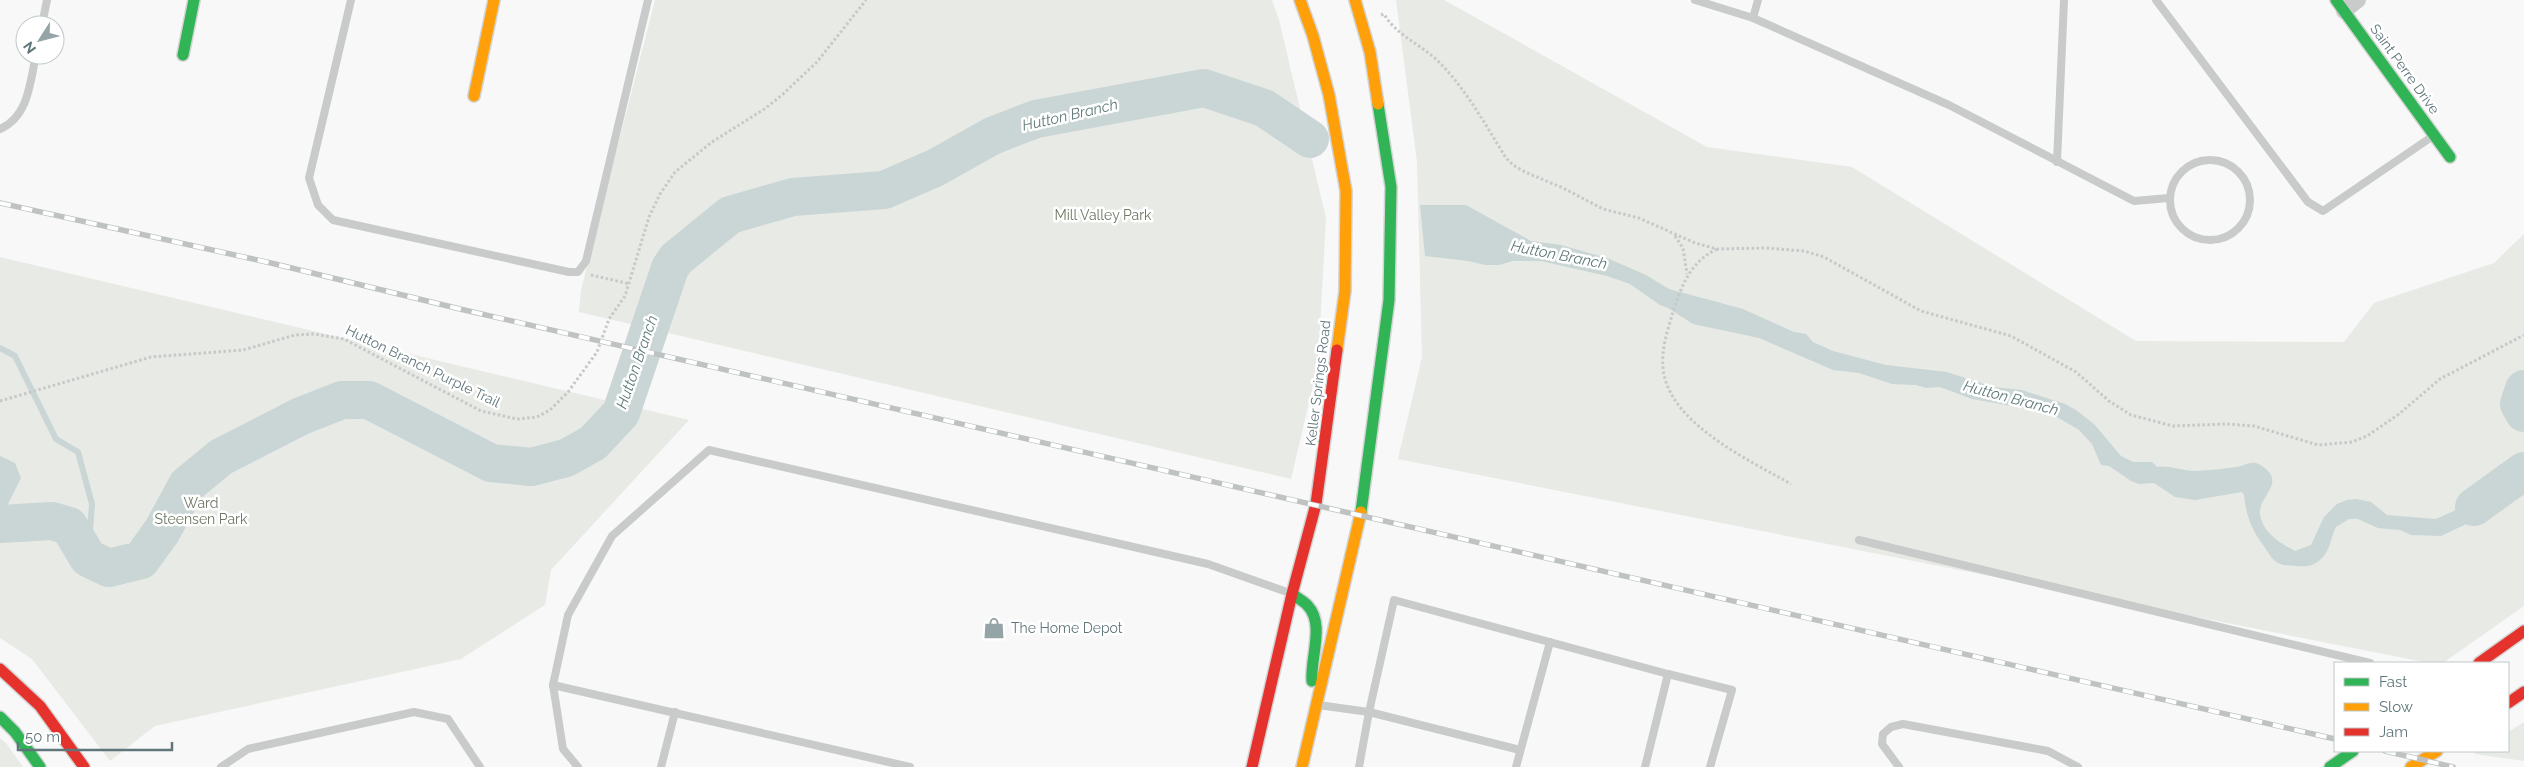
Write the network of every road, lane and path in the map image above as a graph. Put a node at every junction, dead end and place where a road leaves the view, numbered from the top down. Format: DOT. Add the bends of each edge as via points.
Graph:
graph roads {
  1 [pos="47,0"];
  2 [pos="194,0"];
  3 [pos="351,0"];
  4 [pos="494,0"];
  5 [pos="648,0"];
  6 [pos="866,0"];
  7 [pos="1355,0"];
  8 [pos="1758,0"];
  9 [pos="2064,0"];
  10 [pos="2156,0"];
  11 [pos="2358,0"];
  12 [pos="1304,1"];
  13 [pos="1701,1"];
  14 [pos="2340,5"];
  15 [pos="1384,14"];
  16 [pos="44,15"];
  17 [pos="1753,18"];
  18 [pos="183,55"];
  19 [pos="34,65"];
  20 [pos="474,96"];
  21 [pos="0,129"];
  22 [pos="2434,135"];
  23 [pos="2450,157"];
  24 [pos="2056,162"];
  25 [pos="2169,198"];
  26 [pos="1674,235"];
  27 [pos="1716,249"];
  28 [pos="578,272"];
  29 [pos="1687,275"];
  30 [pos="630,284"];
  31 [pos="2524,335"];
  32 [pos="0,401"];
  33 [pos="1791,484"];
  34 [pos="1859,540"];
  35 [pos="1292,594"];
  36 [pos="2524,631"];
  37 [pos="1550,642"];
  38 [pos="2366,662"];
  39 [pos="2480,662"];
  40 [pos="0,669"];
  41 [pos="1668,674"];
  42 [pos="553,685"];
  43 [pos="2524,692"];
  44 [pos="2509,702"];
  45 [pos="1316,704"];
  46 [pos="675,712"];
  47 [pos="1370,712"];
  48 [pos="0,717"];
  49 [pos="1520,750"];
  50 [pos="2352,752"];
  51 [pos="2435,752"];
  52 [pos="40,767"];
  53 [pos="84,767"];
  54 [pos="221,767"];
  55 [pos="480,767"];
  56 [pos="578,767"];
  57 [pos="661,767"];
  58 [pos="910,767"];
  59 [pos="1252,767"];
  60 [pos="1302,767"];
  61 [pos="1359,767"];
  62 [pos="1516,767"];
  63 [pos="1645,767"];
  64 [pos="1710,767"];
  65 [pos="1899,767"];
  66 [pos="2078,767"];
  67 [pos="2330,767"];
  68 [pos="2411,767"];
  1 -- 16 [label="lane"];
  2 -- 18 [label="main road"];
  3 -- 28 [label="lane" via="309,178 318,205 333,220"];
  4 -- 20 [label="main road"];
  5 -- 28 [label="lane" via="586,261"];
  6 -- 30 [label="path, Hutton Branch Purple Trail" via="817,62 783,94 712,142 675,172 650,217"];
  7 -- 45 [label="main road" via="1370,52 1391,187 1390,300 1362,515"];
  8 -- 17 [label="lane"];
  9 -- 24 [label="lane"];
  10 -- 22 [label="lane" via="2308,202 2323,211"];
  11 -- 14 [label="street"];
  12 -- 35 [label="main road, Keller Springs Road" via="1329,95 1346,191 1345,292 1316,504"];
  13 -- 17 [label="lane"];
  14 -- 22 [label="main road, Saint Perre Drive"];
  15 -- 26 [label="path" via="1394,29 1420,46 1457,82 1513,165 1603,209 1639,218"];
  17 -- 24 [label="lane" via="1949,105"];
  19 -- 21 [label="lane" via="20,113"];
  22 -- 23 [label="main road, Saint Perre Drive"];
  24 -- 25 [label="lane" via="2134,201"];
  25 -- 25 [label="lane" via="2175,178 2191,163 2212,158 2232,165 2247,180 2252,201 2245,222 2230,236 2209,241 2188,235 2174,219"];
  26 -- 27 [label="path"];
  26 -- 29 [label="path" via="1683,248"];
  27 -- 29 [label="path" via="1700,259"];
  27 -- 31 [label="path" via="1767,248 1804,251 1824,257 1921,311 2011,336 2076,372 2109,402 2154,423 2254,426 2318,445 2352,442 2368,436 2440,379"];
  28 -- 30 [label="path"];
  29 -- 33 [label="path" via="1662,356 1663,370 1676,402 1719,442"];
  30 -- 32 [label="path, Hutton Branch Purple Trail" via="609,319 593,359 568,392 538,417 517,419 482,410 344,339 328,334 295,335 243,350 151,358"];
  34 -- 38 [label="lane"];
  35 -- 42 [label="lane" via="1208,564 709,450 612,536 568,615"];
  35 -- 45 [label="main road" via="1311,608 1317,623 1310,669"];
  35 -- 59 [label="main road, Keller Springs Road"];
  36 -- 39 [label="main road"];
  37 -- 41 [label="lane"];
  37 -- 47 [label="lane" via="1394,600"];
  37 -- 49 [label="lane"];
  40 -- 53 [label="main road" via="40,706"];
  41 -- 63 [label="lane"];
  41 -- 64 [label="lane" via="1732,690"];
  42 -- 46 [label="lane"];
  42 -- 56 [label="lane" via="564,750"];
  43 -- 44 [label="main road"];
  45 -- 47 [label="lane"];
  45 -- 60 [label="main road"];
  46 -- 57 [label="lane"];
  46 -- 58 [label="lane"];
  47 -- 49 [label="lane"];
  47 -- 61 [label="lane"];
  48 -- 52 [label="main road"];
  49 -- 62 [label="lane"];
  50 -- 67 [label="main road"];
  51 -- 68 [label="main road"];
  54 -- 55 [label="lane" via="248,749 414,712 448,719"];
  65 -- 66 [label="lane" via="1882,744 1883,734 1891,727 1903,724 2048,751"];
}
